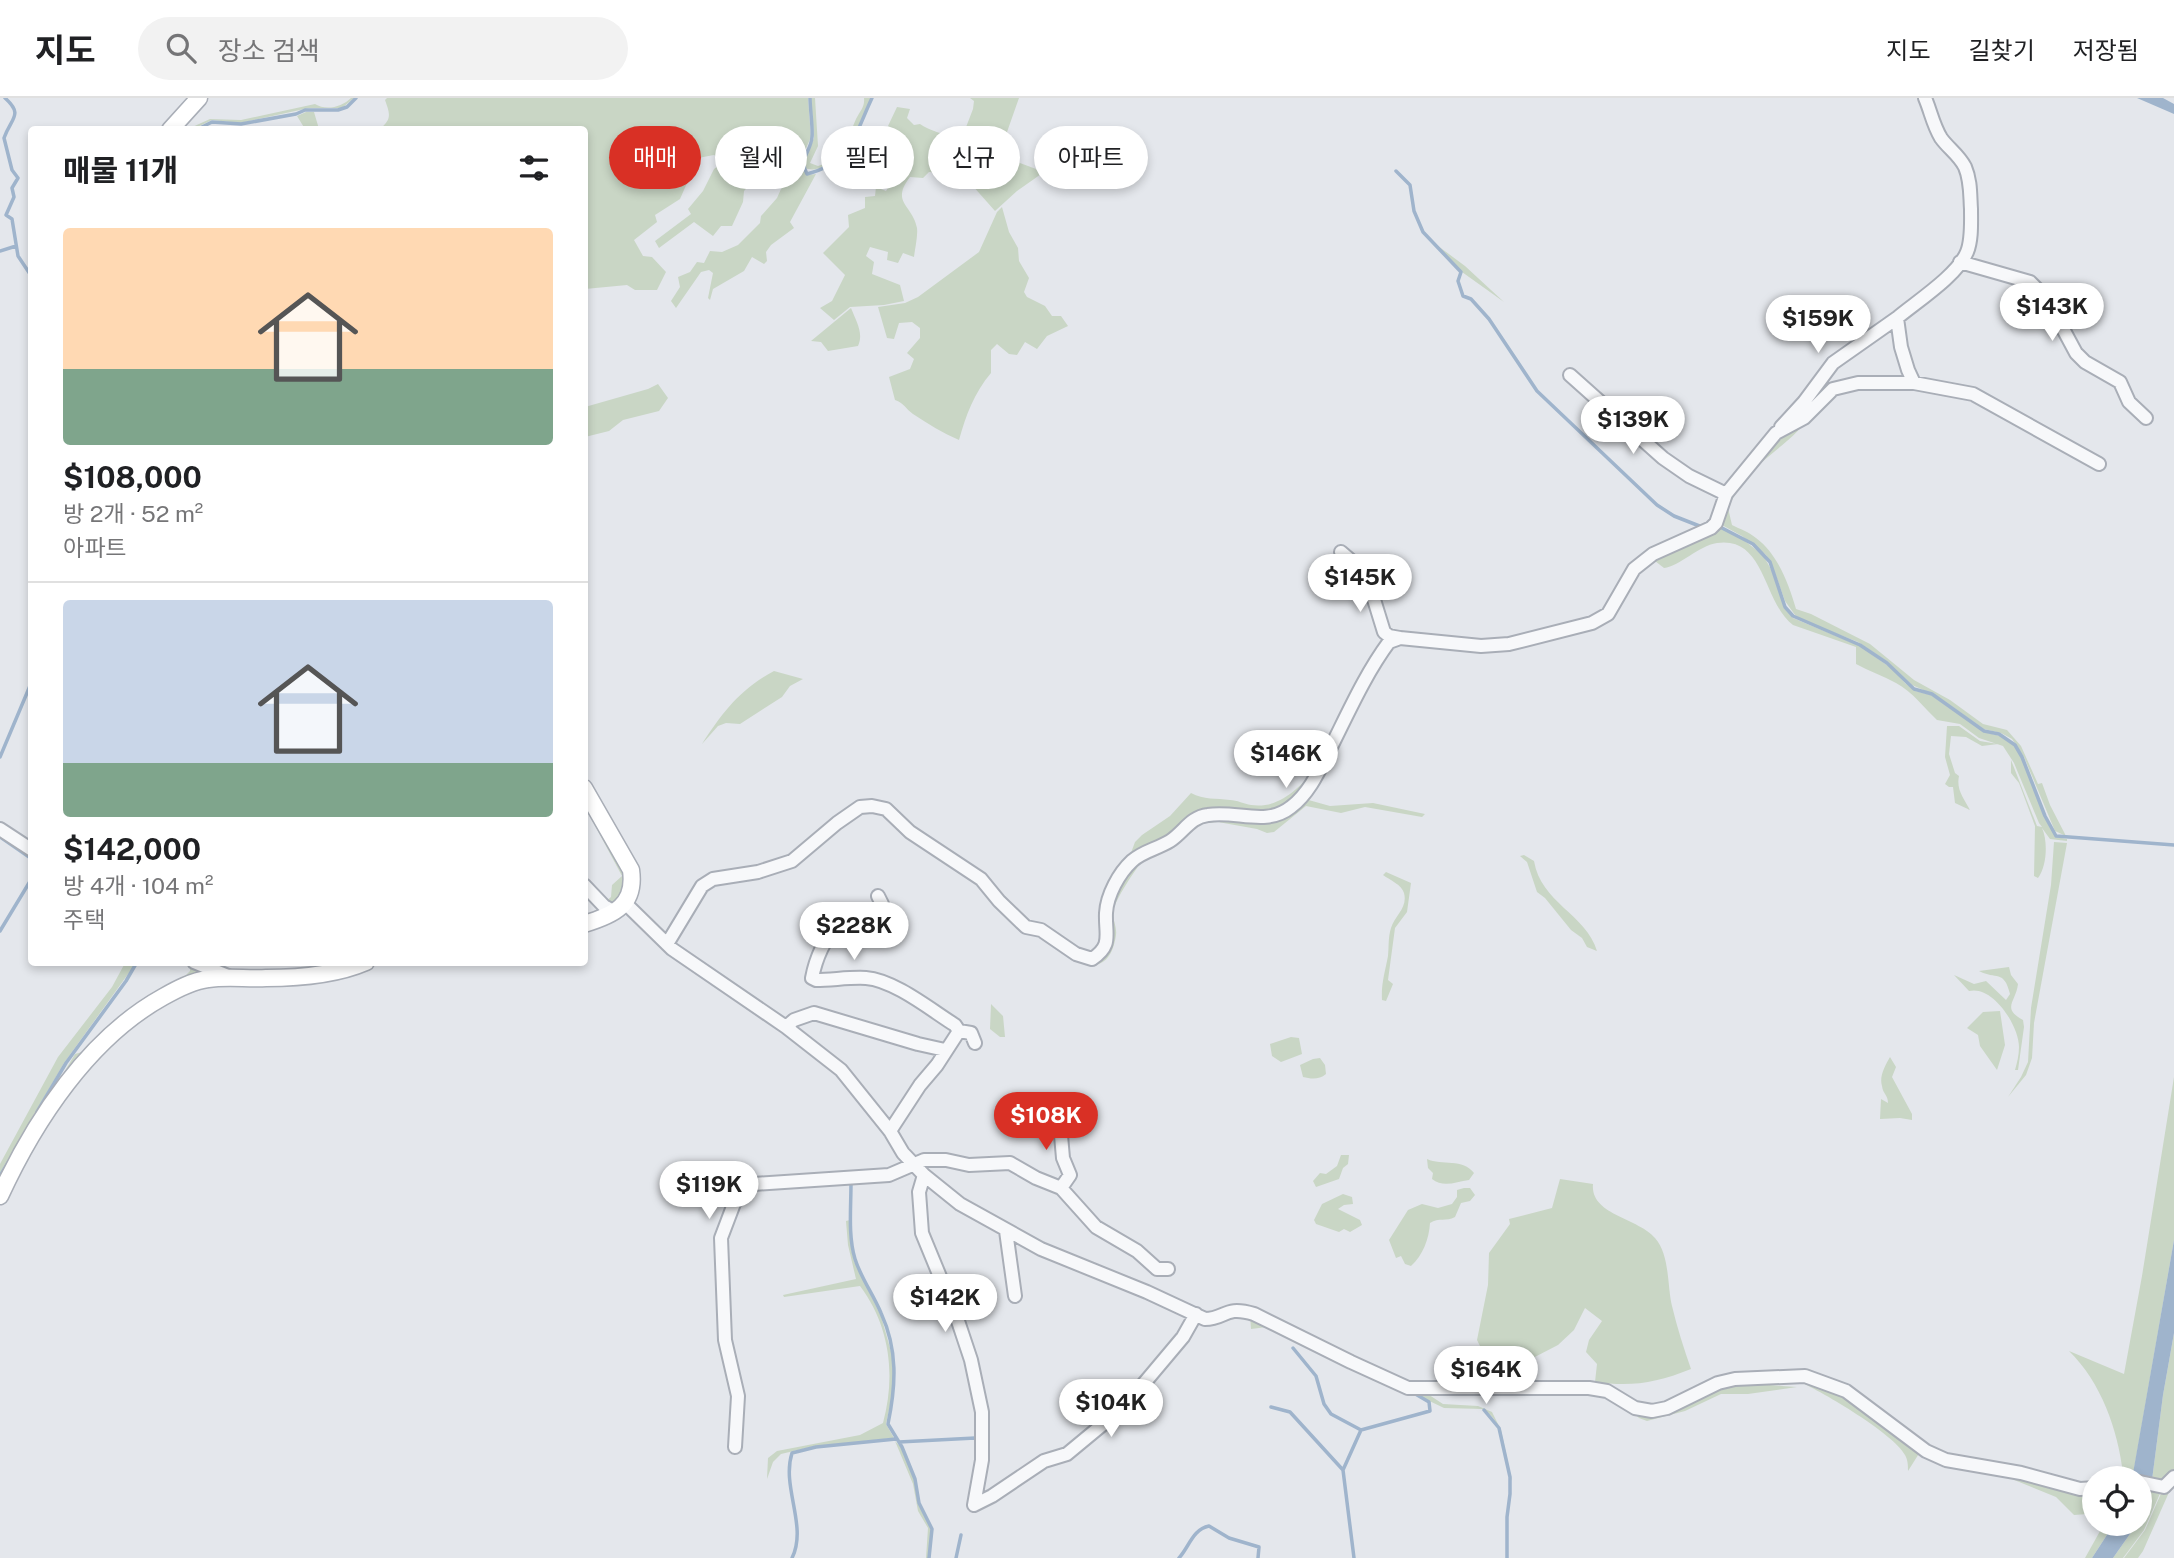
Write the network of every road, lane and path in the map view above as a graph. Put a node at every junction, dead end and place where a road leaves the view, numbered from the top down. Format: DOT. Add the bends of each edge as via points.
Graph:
graph roads {
  1 [pos="198,98"];
  2 [pos="1925,98"];
  3 [pos="174,126"];
  4 [pos="1961,262"];
  5 [pos="1897,318"];
  6 [pos="1570,375"];
  7 [pos="1914,383"];
  8 [pos="2147,418"];
  9 [pos="1776,433"];
  10 [pos="2099,464"];
  11 [pos="1726,494"];
  12 [pos="1341,552"];
  13 [pos="1400,638"];
  14 [pos="588,795"];
  15 [pos="0,829"];
  16 [pos="28,847"];
  17 [pos="588,889"];
  18 [pos="878,896"];
  19 [pos="620,907"];
  20 [pos="588,922"];
  21 [pos="667,944"];
  22 [pos="204,966"];
  23 [pos="353,966"];
  24 [pos="232,977"];
  25 [pos="786,1027"];
  26 [pos="959,1031"];
  27 [pos="975,1043"];
  28 [pos="945,1050"];
  29 [pos="1060,1124"];
  30 [pos="890,1130"];
  31 [pos="913,1163"];
  32 [pos="924,1175"];
  33 [pos="1060,1188"];
  34 [pos="0,1195"];
  35 [pos="1006,1231"];
  36 [pos="1168,1269"];
  37 [pos="1015,1296"];
  38 [pos="1196,1314"];
  39 [pos="735,1447"];
  40 [pos="2174,1477"];
  41 [pos="2152,1484"];
  42 [pos="2082,1489"];
  1 -- 3 [label="street"];
  2 -- 4 [label="street" via="1934,126 1962,161 1970,182 1970,234"];
  4 -- 5 [label="street"];
  4 -- 8 [label="street" via="2030,282 2047,299 2076,353 2120,382 2129,402"];
  5 -- 7 [label="street"];
  5 -- 9 [label="street" via="1833,363"];
  6 -- 11 [label="street" via="1663,458"];
  7 -- 9 [label="street" via="1858,383 1833,389 1804,418"];
  7 -- 10 [label="street" via="1973,394"];
  9 -- 11 [label="street"];
  11 -- 13 [label="street" via="1711,528 1653,554 1634,569 1608,614 1592,623 1491,646"];
  12 -- 13 [label="street" via="1368,580 1384,632"];
  13 -- 21 [label="street" via="1389,642 1382,652 1300,799 1290,809 1264,818 1199,817 1170,842 1143,853 1116,883 1106,910 1107,942 1092,959 1076,954 1041,930 1026,927 981,879 910,832 886,809 872,806 860,807 792,861 713,879 702,886"];
  14 -- 19 [label="street" via="631,870 633,885"];
  15 -- 16 [label="street"];
  17 -- 19 [label="street" via="604,906"];
  18 -- 26 [label="street" via="882,904 879,915 842,923 817,956 812,978 875,979 918,1001"];
  19 -- 20 [label="street"];
  19 -- 21 [label="street"];
  21 -- 25 [label="street"];
  22 -- 24 [label="street"];
  23 -- 24 [label="street" via="305,975"];
  24 -- 34 [label="street" via="205,979 173,991 96,1049 55,1099"];
  25 -- 28 [label="street" via="814,1013"];
  25 -- 30 [label="street" via="841,1070"];
  26 -- 27 [label="street" via="971,1033"];
  26 -- 28 [label="street"];
  28 -- 30 [label="street"];
  29 -- 33 [label="street" via="1063,1158 1070,1175"];
  30 -- 31 [label="street"];
  31 -- 32 [label="street"];
  31 -- 33 [label="street" via="934,1159 970,1165 1010,1163"];
  31 -- 39 [label="street" via="890,1175 754,1184 735,1201 721,1238 725,1340 738,1396"];
  32 -- 35 [label="street" via="960,1204"];
  32 -- 38 [label="street" via="919,1192 922,1233 957,1318 982,1412 982,1460 974,1505 1044,1461 1068,1454 1125,1406"];
  33 -- 36 [label="street" via="1096,1227 1157,1269"];
  35 -- 37 [label="street"];
  35 -- 38 [label="street"];
  38 -- 42 [label="street" via="1209,1320 1230,1310 1254,1314 1408,1388 1588,1388 1607,1391 1635,1408 1652,1411 1735,1379 1805,1376 1846,1391 1926,1451 1946,1460"];
  40 -- 41 [label="street" via="2164,1487"];
}
